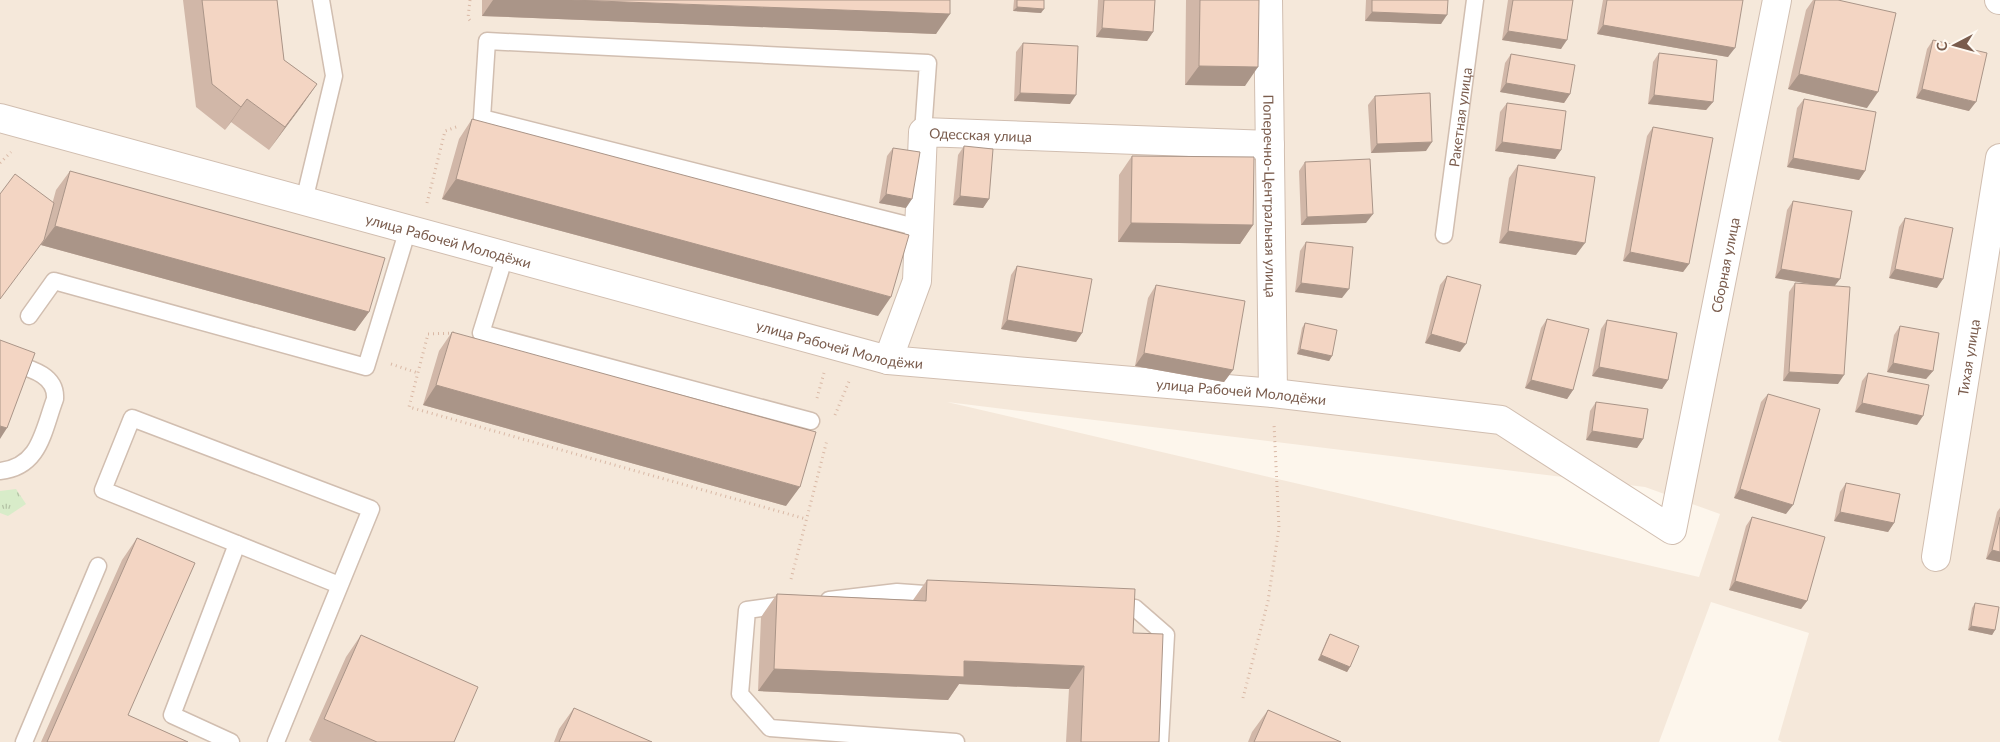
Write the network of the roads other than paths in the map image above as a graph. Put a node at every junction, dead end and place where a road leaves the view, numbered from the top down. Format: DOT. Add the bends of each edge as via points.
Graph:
graph roads {
  1 [pos="321,0"];
  2 [pos="1268,0"];
  3 [pos="1475,0"];
  4 [pos="1777,0"];
  5 [pos="0,118"];
  6 [pos="924,132"];
  7 [pos="1270,145"];
  8 [pos="2000,158"];
  9 [pos="304,201"];
  10 [pos="919,228"];
  11 [pos="413,231"];
  12 [pos="1444,235"];
  13 [pos="504,256"];
  14 [pos="29,316"];
  15 [pos="0,359"];
  16 [pos="888,360"];
  17 [pos="1273,393"];
  18 [pos="811,421"];
  19 [pos="0,471"];
  20 [pos="1672,530"];
  21 [pos="237,544"];
  22 [pos="1936,557"];
  23 [pos="98,566"];
  24 [pos="340,586"];
  25 [pos="957,596"];
  26 [pos="1095,605"];
  27 [pos="24,742"];
  28 [pos="231,742"];
  29 [pos="276,742"];
  30 [pos="956,742"];
  31 [pos="1160,742"];
  1 -- 9 [label="lane" via="334,76"];
  2 -- 7 [label="street, Поперечно-Центральная улица"];
  3 -- 12 [label="lane, Ракетная улица"];
  4 -- 20 [label="street, Сборная улица"];
  5 -- 9 [label="street, улица Рабочей Молодёжи"];
  6 -- 7 [label="street, Одесская улица"];
  6 -- 10 [label="street, Одесская улица"];
  6 -- 10 [label="lane" via="928,63 487,41 482,118"];
  7 -- 17 [label="street, Поперечно-Центральная улица"];
  8 -- 22 [label="street, Тихая улица"];
  9 -- 11 [label="street, улица Рабочей Молодёжи"];
  10 -- 16 [label="street, Одесская улица" via="917,281"];
  11 -- 13 [label="street, улица Рабочей Молодёжи"];
  11 -- 14 [label="lane" via="366,367 54,281"];
  13 -- 16 [label="street, улица Рабочей Молодёжи"];
  13 -- 18 [label="lane" via="481,333"];
  15 -- 19 [label="lane" via="45,375 51,382 55,399 35,453 18,467"];
  16 -- 17 [label="street, улица Рабочей Молодёжи"];
  17 -- 20 [label="street, улица Рабочей Молодёжи" via="1501,420"];
  21 -- 24 [label="lane"];
  21 -- 24 [label="lane" via="103,490 132,418 371,509"];
  21 -- 28 [label="lane" via="172,715"];
  23 -- 27 [label="lane"];
  24 -- 29 [label="lane"];
  25 -- 30 [label="lane" via="897,592 747,610 740,694 770,728"];
  26 -- 31 [label="lane" via="1135,608 1166,635"];
}
